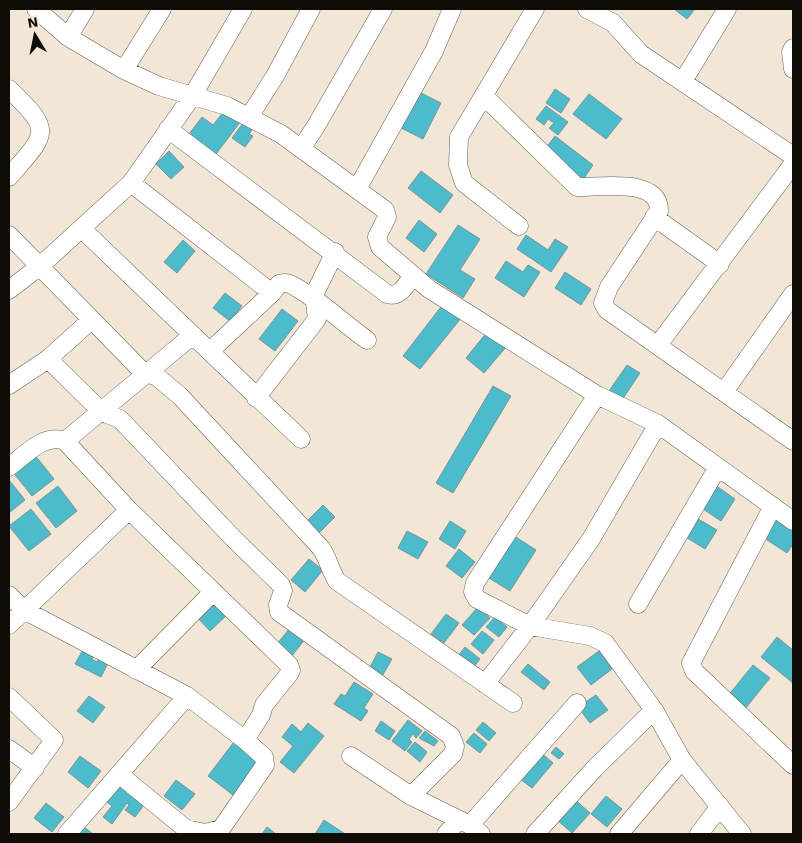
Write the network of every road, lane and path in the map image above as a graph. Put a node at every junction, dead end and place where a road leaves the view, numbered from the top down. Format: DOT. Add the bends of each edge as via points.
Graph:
graph roads {
  1 [pos="36,9"];
  2 [pos="85,9"];
  3 [pos="162,9"];
  4 [pos="243,9"];
  5 [pos="311,9"];
  6 [pos="383,9"];
  7 [pos="452,9"];
  8 [pos="535,9"];
  9 [pos="586,9"];
  10 [pos="727,9"];
  11 [pos="68,37"];
  12 [pos="793,48"];
  13 [pos="793,69"];
  14 [pos="124,70"];
  15 [pos="683,81"];
  16 [pos="9,89"];
  17 [pos="193,96"];
  18 [pos="484,96"];
  19 [pos="249,117"];
  20 [pos="168,129"];
  21 [pos="301,149"];
  22 [pos="793,156"];
  23 [pos="793,164"];
  24 [pos="9,177"];
  25 [pos="131,183"];
  26 [pos="357,189"];
  27 [pos="654,217"];
  28 [pos="519,226"];
  29 [pos="82,229"];
  30 [pos="9,234"];
  31 [pos="335,252"];
  32 [pos="720,264"];
  33 [pos="40,266"];
  34 [pos="413,275"];
  35 [pos="9,290"];
  36 [pos="272,293"];
  37 [pos="793,294"];
  38 [pos="315,302"];
  39 [pos="90,320"];
  40 [pos="193,335"];
  41 [pos="367,340"];
  42 [pos="658,345"];
  43 [pos="210,351"];
  44 [pos="48,359"];
  45 [pos="144,373"];
  46 [pos="9,385"];
  47 [pos="724,392"];
  48 [pos="597,395"];
  49 [pos="256,398"];
  50 [pos="102,412"];
  51 [pos="658,424"];
  52 [pos="300,439"];
  53 [pos="793,440"];
  54 [pos="65,441"];
  55 [pos="9,467"];
  56 [pos="718,467"];
  57 [pos="772,506"];
  58 [pos="129,510"];
  59 [pos="793,521"];
  60 [pos="212,592"];
  61 [pos="9,595"];
  62 [pos="638,604"];
  63 [pos="24,610"];
  64 [pos="9,625"];
  65 [pos="530,626"];
  66 [pos="136,670"];
  67 [pos="485,684"];
  68 [pos="187,696"];
  69 [pos="9,698"];
  70 [pos="577,702"];
  71 [pos="514,704"];
  72 [pos="654,710"];
  73 [pos="245,740"];
  74 [pos="9,748"];
  75 [pos="351,756"];
  76 [pos="682,760"];
  77 [pos="793,765"];
  78 [pos="35,768"];
  79 [pos="120,775"];
  80 [pos="412,796"];
  81 [pos="9,802"];
  82 [pos="720,806"];
  83 [pos="470,826"];
  84 [pos="67,834"];
  85 [pos="446,834"];
  86 [pos="535,834"];
  87 [pos="619,834"];
  88 [pos="699,834"];
  89 [pos="742,834"];
  1 -- 11 [label="street"];
  2 -- 11 [label="street"];
  3 -- 14 [label="street"];
  4 -- 17 [label="street"];
  5 -- 19 [label="street"];
  6 -- 21 [label="street"];
  7 -- 26 [label="street" via="434,51"];
  8 -- 18 [label="street"];
  9 -- 15 [label="street" via="613,23 642,54"];
  10 -- 15 [label="street"];
  11 -- 14 [label="street"];
  12 -- 13 [label="street"];
  14 -- 17 [label="street" via="159,86"];
  15 -- 22 [label="street"];
  16 -- 24 [label="street" via="38,120 41,133 38,144"];
  17 -- 19 [label="street" via="227,106"];
  17 -- 20 [label="street"];
  18 -- 27 [label="street" via="577,187 620,185 636,188 650,195 659,206"];
  18 -- 28 [label="street" via="460,137 458,165 464,183"];
  19 -- 21 [label="street"];
  20 -- 25 [label="street"];
  20 -- 31 [label="street"];
  21 -- 26 [label="street"];
  23 -- 32 [label="street"];
  25 -- 29 [label="street"];
  25 -- 36 [label="street"];
  26 -- 34 [label="street" via="385,210 387,217 377,237 380,247"];
  27 -- 32 [label="street"];
  27 -- 42 [label="street" via="609,287 603,303 607,310"];
  29 -- 33 [label="street"];
  29 -- 40 [label="street"];
  30 -- 33 [label="street"];
  31 -- 34 [label="street" via="393,296 399,294"];
  31 -- 38 [label="street" via="316,288"];
  32 -- 42 [label="street"];
  33 -- 35 [label="street"];
  33 -- 39 [label="street"];
  34 -- 48 [label="street" via="429,290"];
  36 -- 38 [label="street" via="284,282"];
  36 -- 43 [label="street"];
  37 -- 47 [label="street"];
  38 -- 41 [label="street"];
  38 -- 49 [label="street" via="317,319"];
  39 -- 44 [label="street"];
  39 -- 45 [label="street"];
  40 -- 43 [label="street"];
  40 -- 45 [label="street"];
  42 -- 47 [label="street"];
  43 -- 49 [label="street"];
  44 -- 46 [label="street"];
  44 -- 50 [label="street"];
  45 -- 50 [label="street"];
  45 -- 67 [label="street" via="156,376 180,396 321,548 337,581"];
  47 -- 53 [label="street"];
  48 -- 51 [label="street"];
  48 -- 65 [label="street" via="475,583 473,592 477,599"];
  49 -- 52 [label="street"];
  50 -- 54 [label="street"];
  50 -- 80 [label="street" via="120,419 280,585 283,590 278,604 280,612 451,736 455,746 453,754"];
  51 -- 56 [label="street"];
  51 -- 65 [label="street" via="591,539"];
  54 -- 55 [label="street" via="55,437 44,440"];
  54 -- 58 [label="street"];
  56 -- 57 [label="street"];
  56 -- 62 [label="street"];
  57 -- 59 [label="street"];
  57 -- 77 [label="street" via="691,663 694,671"];
  58 -- 60 [label="street"];
  58 -- 63 [label="street"];
  60 -- 66 [label="street"];
  60 -- 73 [label="street" via="291,670 264,705"];
  61 -- 63 [label="street"];
  63 -- 64 [label="street"];
  63 -- 66 [label="street"];
  65 -- 67 [label="street"];
  65 -- 72 [label="street" via="590,636 605,643"];
  66 -- 68 [label="street"];
  67 -- 71 [label="street"];
  68 -- 73 [label="street"];
  68 -- 79 [label="street"];
  69 -- 78 [label="street" via="53,738 54,743"];
  70 -- 83 [label="street"];
  72 -- 76 [label="street"];
  72 -- 86 [label="street"];
  73 -- 79 [label="street" via="264,757 265,765 221,829 205,834 186,829"];
  74 -- 78 [label="street"];
  75 -- 80 [label="street"];
  76 -- 82 [label="street"];
  76 -- 87 [label="street"];
  78 -- 81 [label="street"];
  79 -- 84 [label="street"];
  80 -- 83 [label="street"];
  82 -- 88 [label="street"];
  82 -- 89 [label="street"];
  83 -- 85 [label="street"];
}
